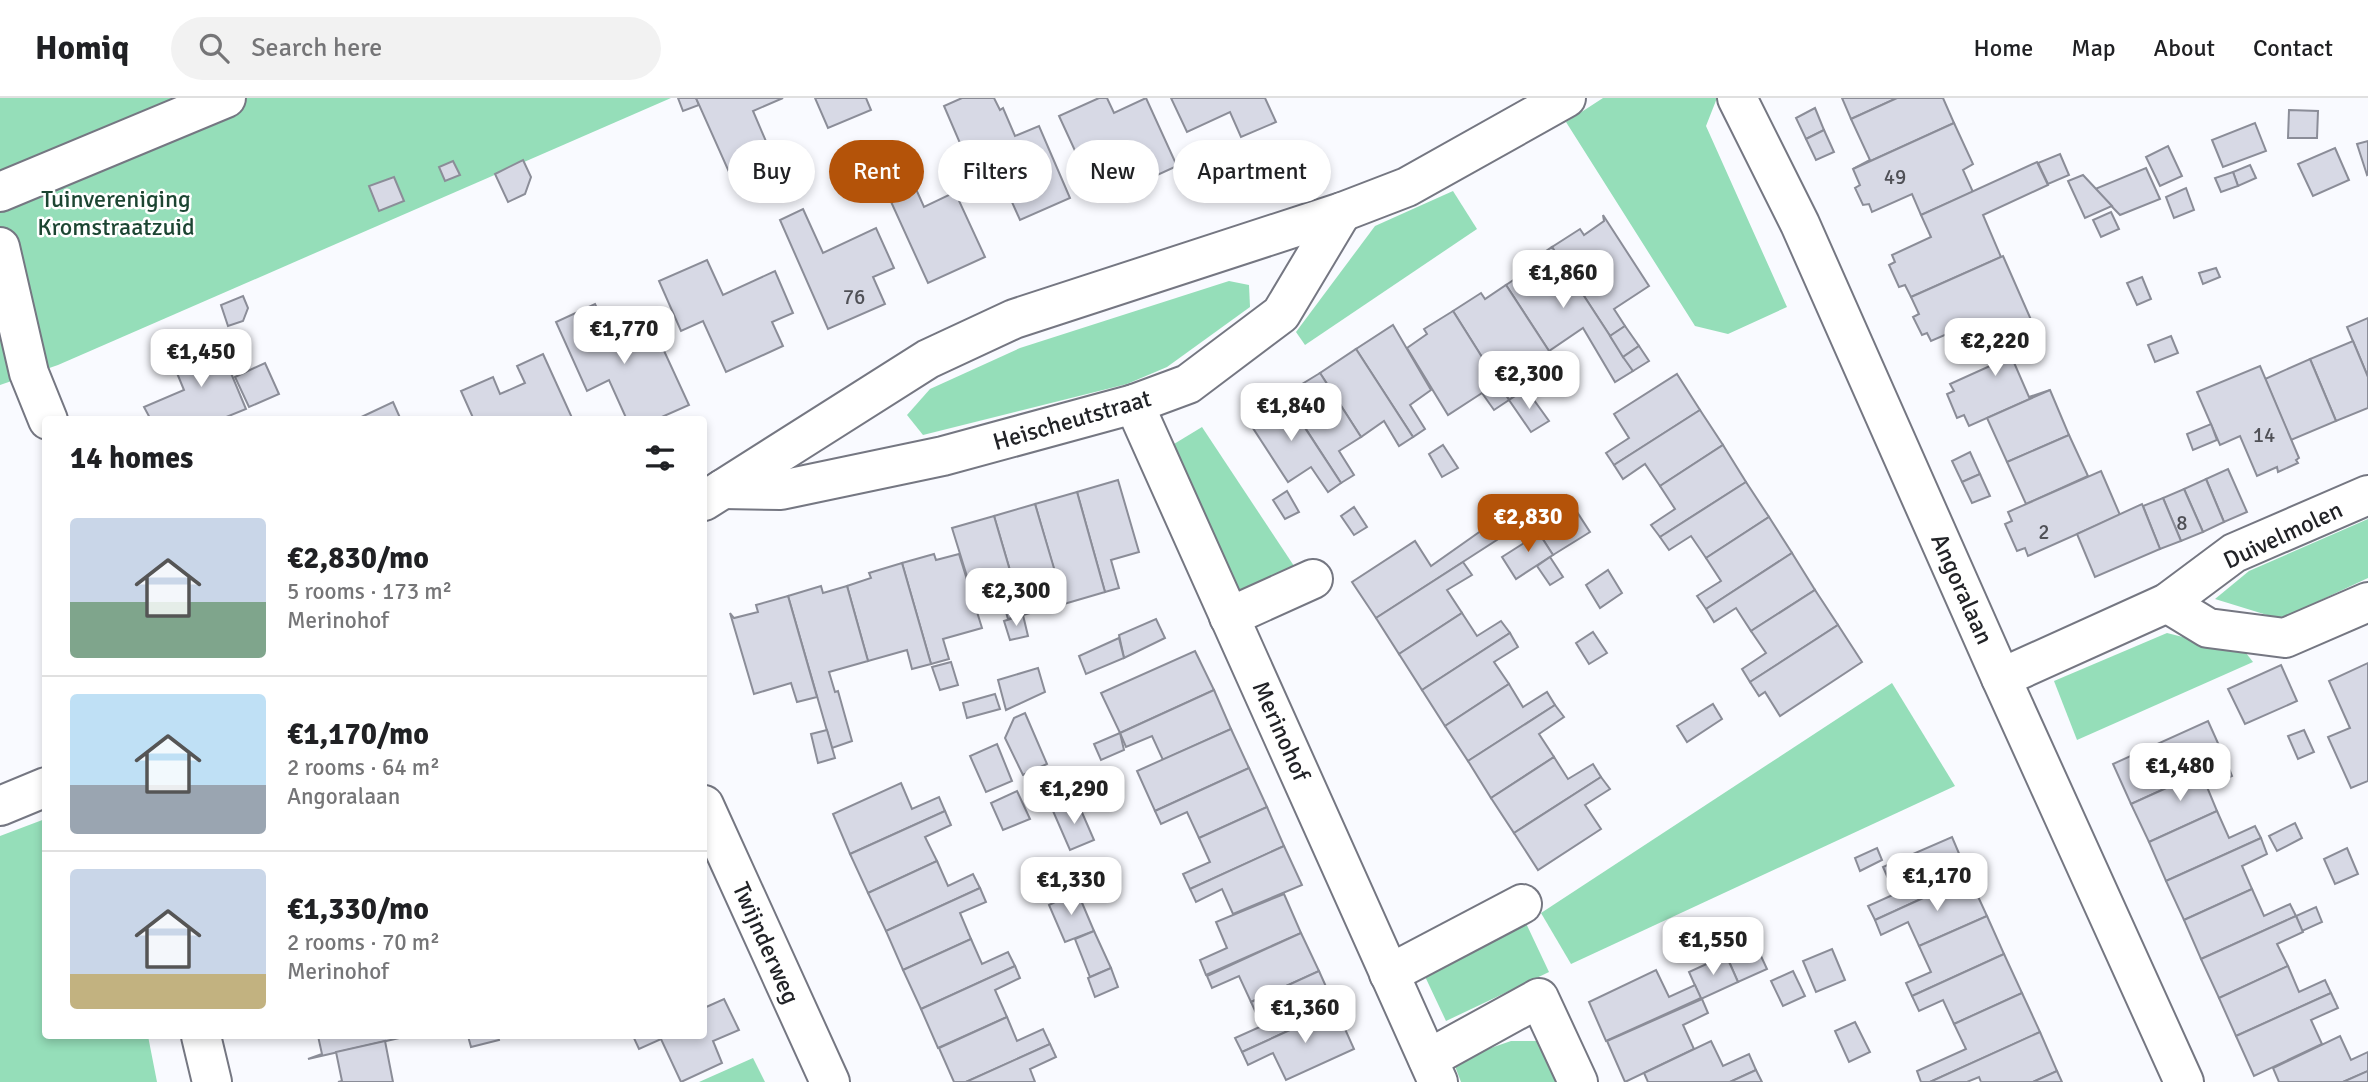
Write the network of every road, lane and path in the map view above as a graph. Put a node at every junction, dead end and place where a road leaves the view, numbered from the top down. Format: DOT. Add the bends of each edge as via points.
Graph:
graph roads {
  1 [pos="226,98"];
  2 [pos="1566,98"];
  3 [pos="1737,98"];
  4 [pos="0,192"];
  5 [pos="1342,212"];
  6 [pos="0,247"];
  7 [pos="1133,404"];
  8 [pos="46,416"];
  9 [pos="713,495"];
  10 [pos="2368,495"];
  11 [pos="1313,579"];
  12 [pos="2368,602"];
  13 [pos="2167,603"];
  14 [pos="1229,617"];
  15 [pos="2000,678"];
  16 [pos="42,789"];
  17 [pos="0,806"];
  18 [pos="707,811"];
  19 [pos="1522,904"];
  20 [pos="1389,974"];
  21 [pos="202,1039"];
  22 [pos="1433,1071"];
  23 [pos="212,1082"];
  24 [pos="830,1082"];
  25 [pos="1578,1082"];
  26 [pos="2184,1082"];
  1 -- 4 [label="street"];
  2 -- 5 [label="street, Heischeutstraat" via="1407,187"];
  3 -- 15 [label="street, Angoralaan" via="1800,224"];
  5 -- 7 [label="street, Heischeutstraat" via="1281,314 1188,384"];
  5 -- 9 [label="street, Heischeutstraat" via="1014,319 928,359"];
  6 -- 8 [label="street" via="29,373"];
  7 -- 9 [label="street, Heischeutstraat" via="943,456 781,490"];
  7 -- 14 [label="street, Merinohof"];
  10 -- 13 [label="street, Duivelmolen" via="2234,553"];
  11 -- 14 [label="street"];
  12 -- 13 [label="street" via="2285,638 2208,628"];
  13 -- 15 [label="street, Duivelmolen"];
  14 -- 20 [label="street, Merinohof"];
  15 -- 26 [label="street, Angoralaan"];
  16 -- 17 [label="street"];
  18 -- 24 [label="street, Twijnderweg"];
  19 -- 20 [label="street"];
  20 -- 22 [label="street, Merinohof"];
  21 -- 23 [label="street"];
  22 -- 25 [label="street, Merinohof" via="1539,998"];
}
